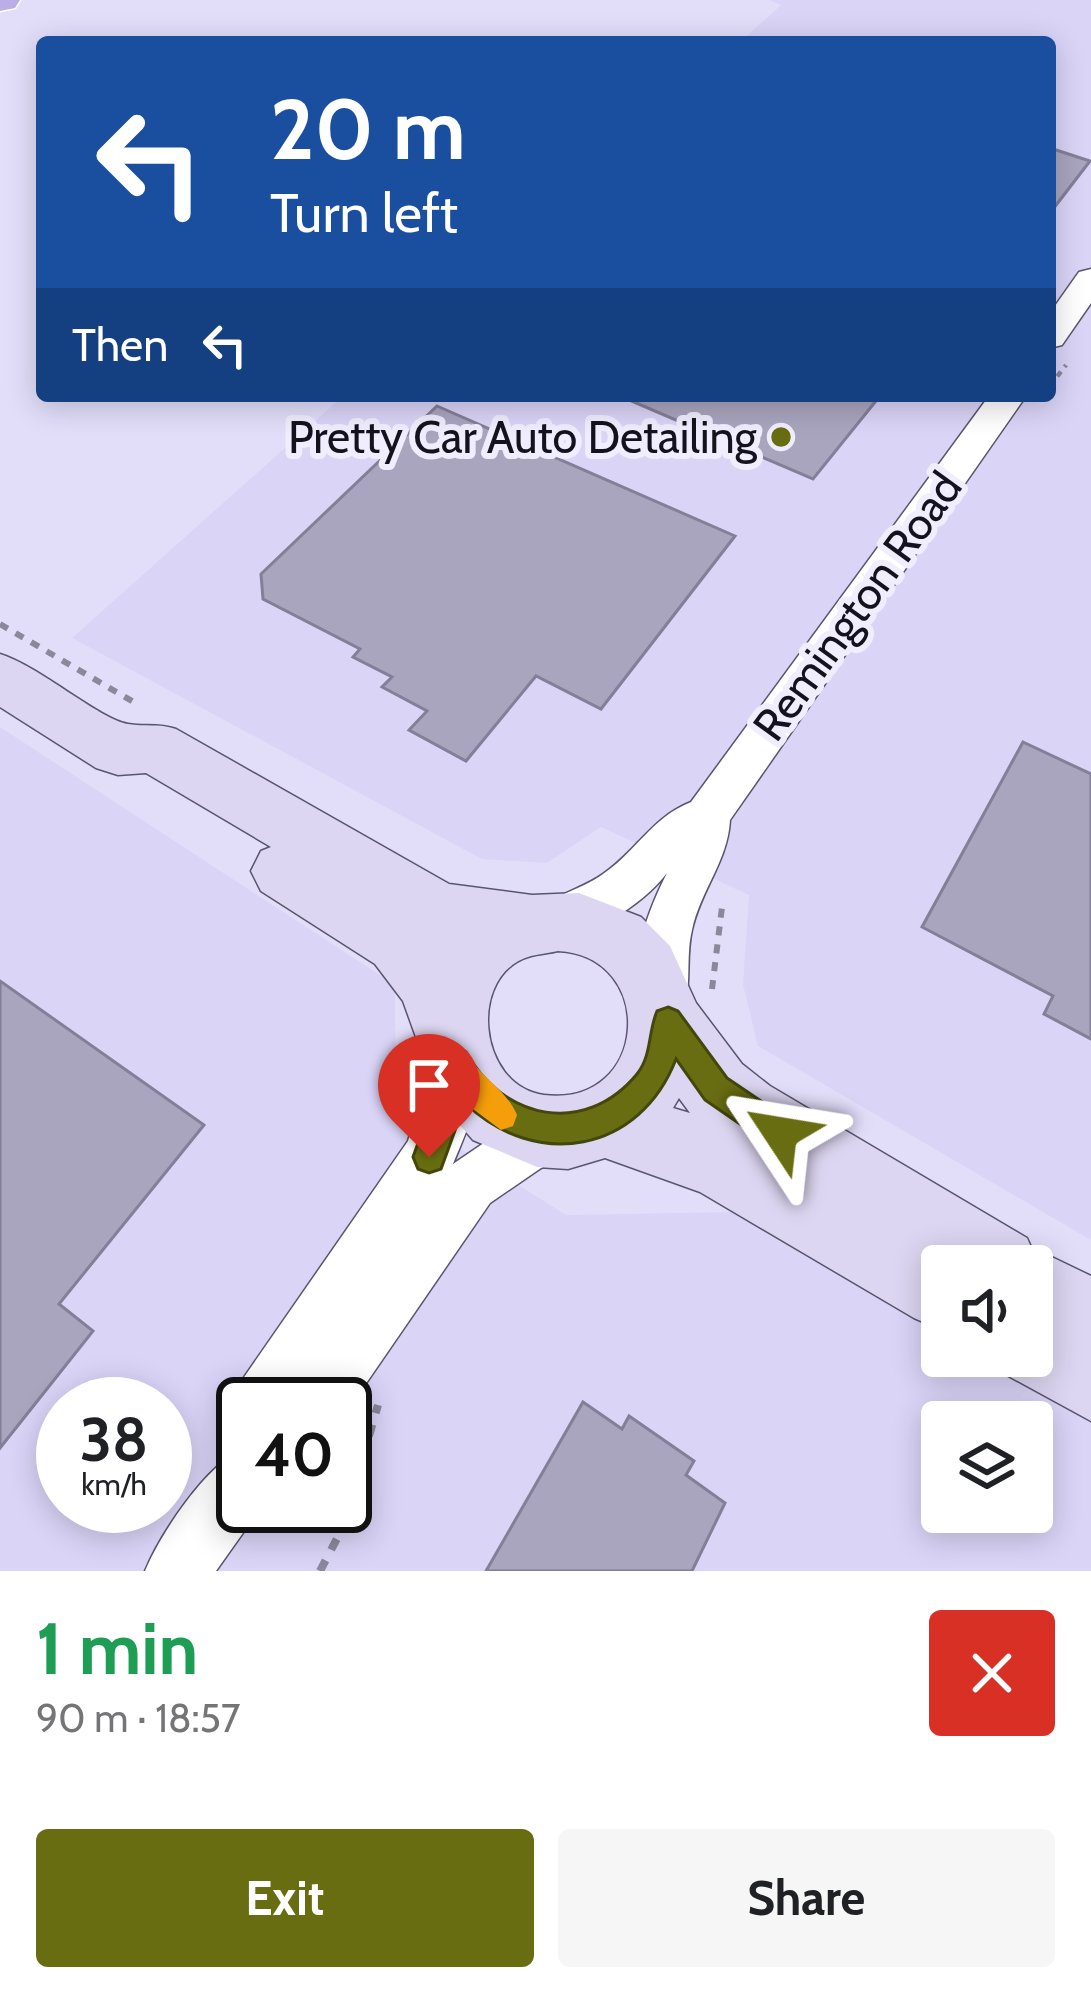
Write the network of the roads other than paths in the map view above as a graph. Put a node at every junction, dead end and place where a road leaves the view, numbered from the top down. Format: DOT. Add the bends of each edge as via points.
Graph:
graph roads {
  1 [pos="1091,280"];
  2 [pos="1056,329"];
  3 [pos="1004,402"];
  4 [pos="0,677"];
  5 [pos="118,750"];
  6 [pos="707,816"];
  7 [pos="546,925"];
  8 [pos="681,1005"];
  9 [pos="452,1043"];
  10 [pos="585,1125"];
  11 [pos="964,1245"];
  12 [pos="921,1277"];
  13 [pos="1053,1299"];
  14 [pos="1091,1322"];
  15 [pos="1053,1356"];
  16 [pos="279,1377"];
  17 [pos="335,1377"];
  18 [pos="1091,1379"];
  19 [pos="216,1510"];
  20 [pos="177,1571"];
  1 -- 2 [label="street"];
  3 -- 6 [label="street, Remington Road"];
  4 -- 5 [label="street"];
  5 -- 7 [label="street" via="154,747 426,905"];
  5 -- 9 [label="street" via="124,773 399,942 428,979"];
  6 -- 7 [label="street, Remington Road" via="673,829 618,890"];
  6 -- 8 [label="street, Remington Road" via="707,848 667,934"];
  7 -- 8 [label="street" via="587,928 620,943"];
  7 -- 9 [label="street" via="501,940 470,966 459,984"];
  8 -- 10 [label="street" via="652,1081 621,1111"];
  8 -- 11 [label="street" via="716,1089"];
  9 -- 10 [label="street" via="465,1082 499,1113 520,1124"];
  9 -- 16 [label="street" via="452,1093 429,1157"];
  10 -- 12 [label="street" via="715,1159"];
  10 -- 17 [label="street" via="522,1149 471,1184"];
  13 -- 14 [label="street"];
  15 -- 18 [label="street"];
  19 -- 20 [label="street"];
}
